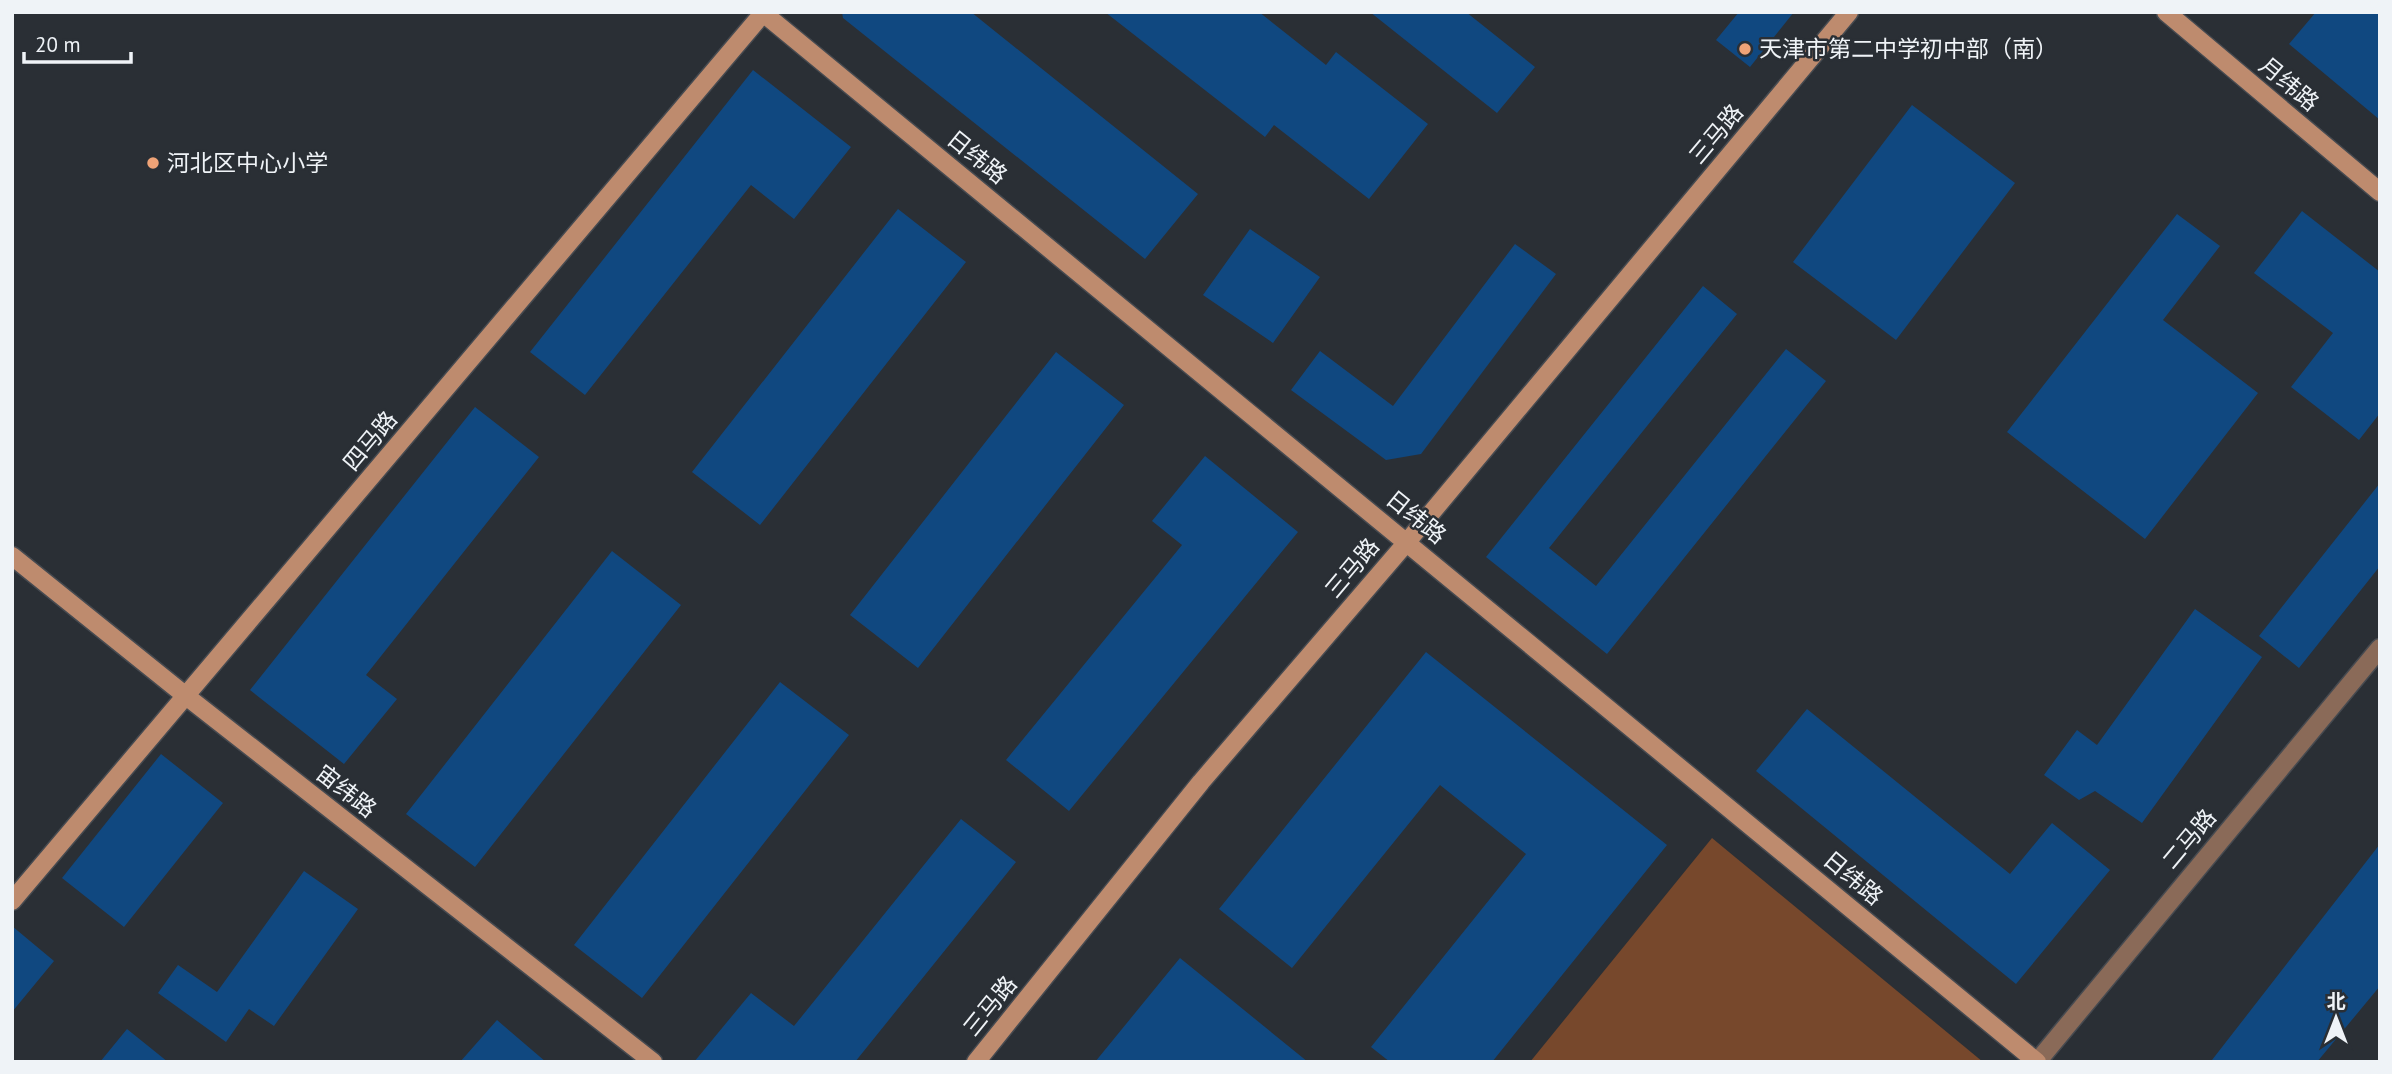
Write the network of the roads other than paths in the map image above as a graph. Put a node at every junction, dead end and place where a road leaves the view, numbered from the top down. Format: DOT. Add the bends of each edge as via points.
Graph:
graph roads {
  1 [pos="1849,12"];
  2 [pos="2166,12"];
  3 [pos="763,13"];
  4 [pos="2380,192"];
  5 [pos="1407,542"];
  6 [pos="12,556"];
  7 [pos="2380,648"];
  8 [pos="186,696"];
  9 [pos="12,901"];
  10 [pos="653,1062"];
  11 [pos="976,1062"];
  12 [pos="2037,1062"];
  1 -- 5 [label="street, 三马路"];
  2 -- 4 [label="street, 月纬路"];
  3 -- 5 [label="street, 日纬路"];
  3 -- 8 [label="street, 四马路"];
  5 -- 11 [label="street, 三马路" via="1201,782"];
  5 -- 12 [label="street, 日纬路"];
  6 -- 8 [label="street, 宙纬路"];
  7 -- 12 [label="street, 二马路"];
  8 -- 9 [label="street, 四马路"];
  8 -- 10 [label="street, 宙纬路"];
}
